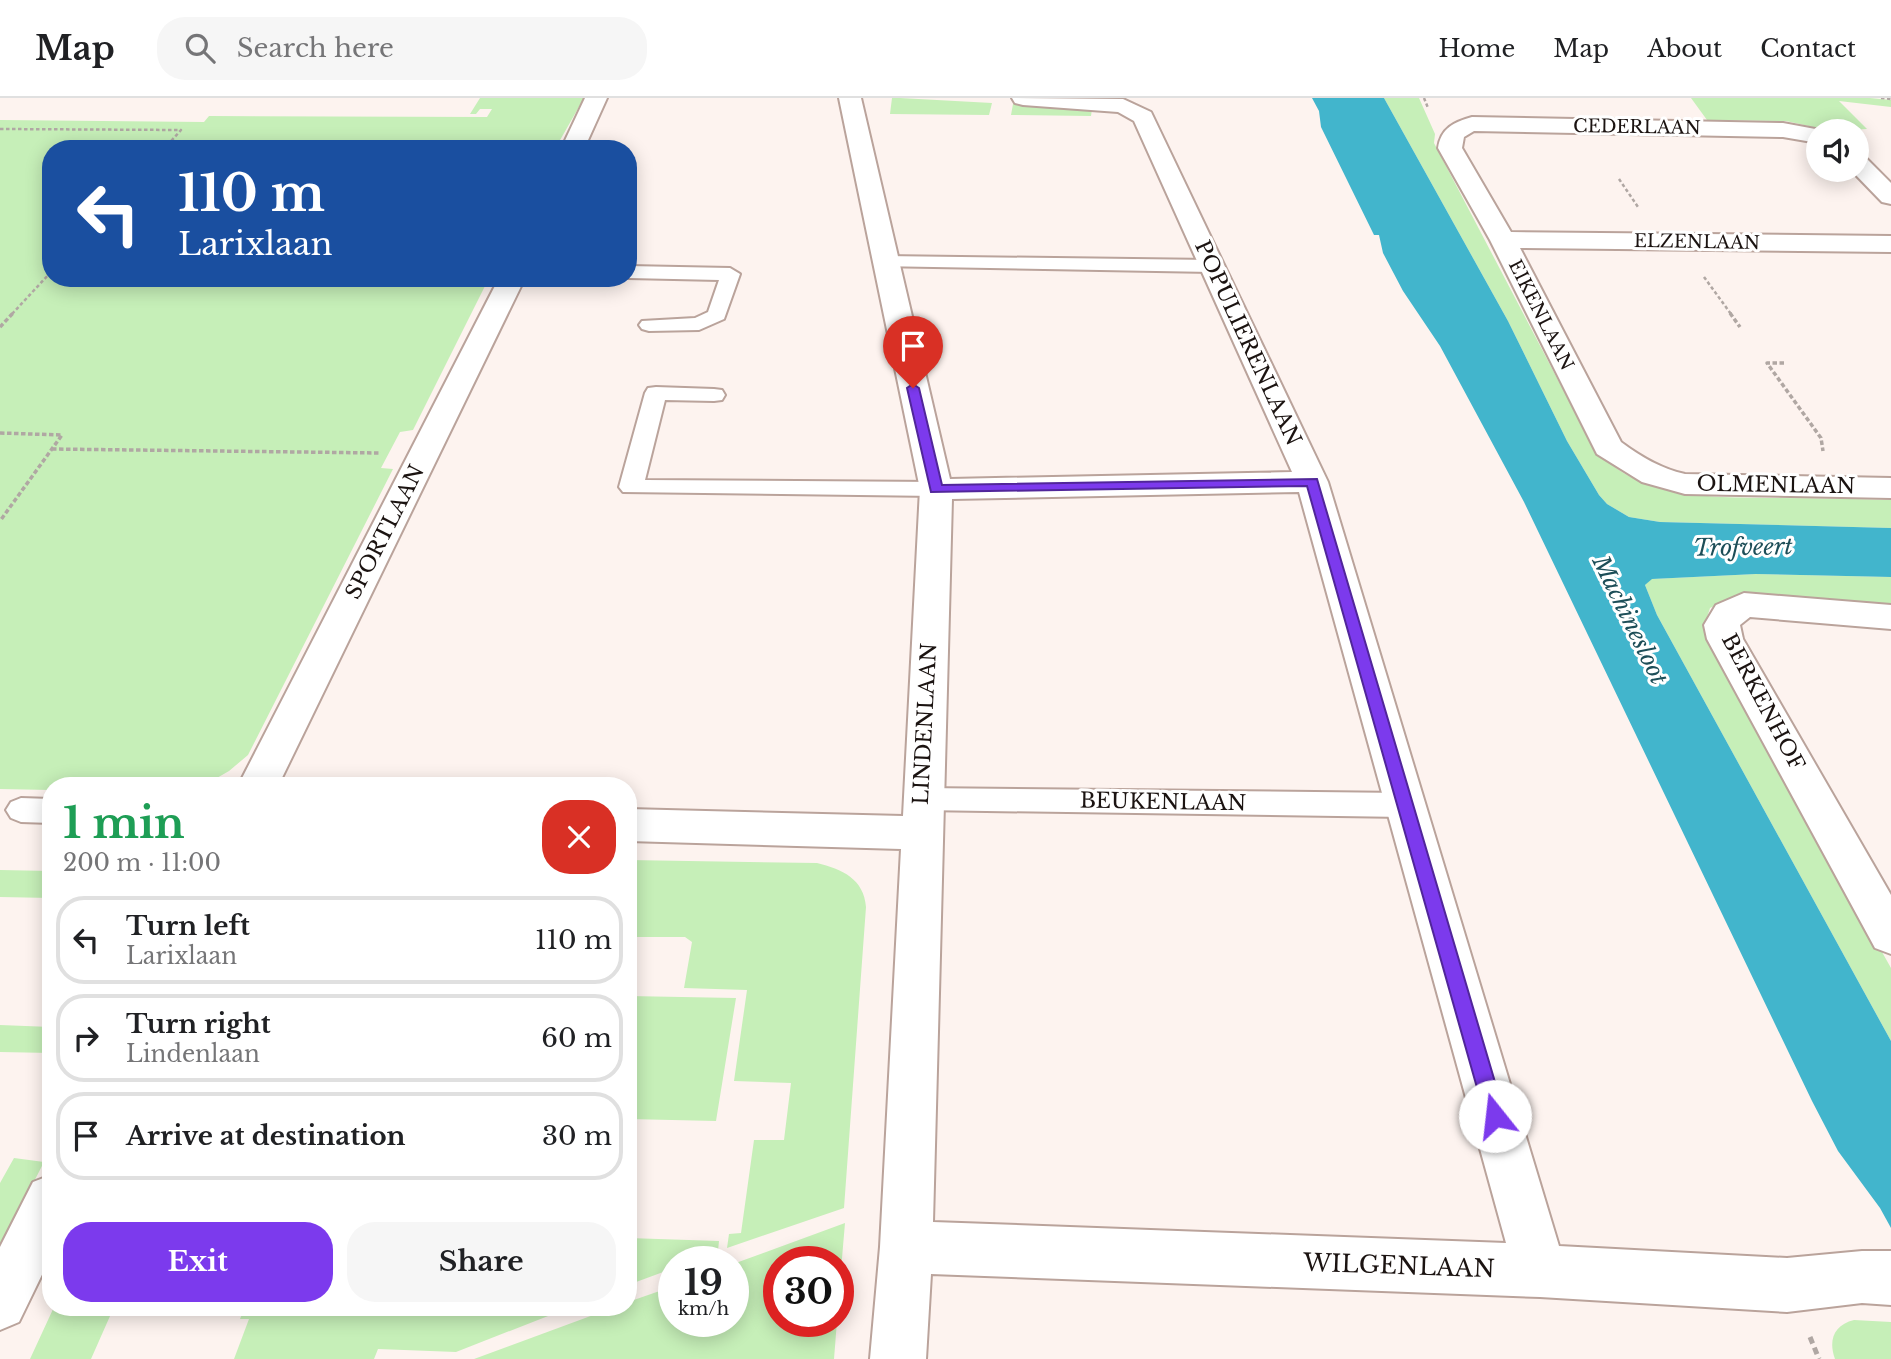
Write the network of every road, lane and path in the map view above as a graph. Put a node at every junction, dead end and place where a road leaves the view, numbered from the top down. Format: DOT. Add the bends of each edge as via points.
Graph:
graph roads {
  1 [pos="596,98"];
  2 [pos="850,98"];
  3 [pos="1025,98"];
  4 [pos="1881,98"];
  5 [pos="1891,99"];
  6 [pos="0,129"];
  7 [pos="1456,129"];
  8 [pos="1806,134"];
  9 [pos="172,140"];
  10 [pos="576,140"];
  11 [pos="1869,174"];
  12 [pos="1891,197"];
  13 [pos="1503,240"];
  14 [pos="1679,242"];
  15 [pos="1891,244"];
  16 [pos="884,262"];
  17 [pos="1212,266"];
  18 [pos="637,272"];
  19 [pos="42,282"];
  20 [pos="508,287"];
  21 [pos="649,325"];
  22 [pos="0,327"];
  23 [pos="1740,327"];
  24 [pos="1784,363"];
  25 [pos="714,395"];
  26 [pos="0,433"];
  27 [pos="52,449"];
  28 [pos="424,454"];
  29 [pos="1660,480"];
  30 [pos="1312,482"];
  31 [pos="1846,487"];
  32 [pos="1891,488"];
  33 [pos="936,489"];
  34 [pos="0,521"];
  35 [pos="1891,617"];
  36 [pos="262,777"];
  37 [pos="1405,805"];
  38 [pos="21,810"];
  39 [pos="42,811"];
  40 [pos="921,816"];
  41 [pos="637,825"];
  42 [pos="1891,935"];
  43 [pos="42,1218"];
  44 [pos="906,1247"];
  45 [pos="1540,1271"];
  46 [pos="1877,1277"];
  47 [pos="0,1303"];
  48 [pos="898,1359"];
  1 -- 10 [label="street"];
  2 -- 16 [label="street, LINDENLAAN"];
  3 -- 17 [label="street, POPULIERENLAAN" via="1109,104 1143,117"];
  4 -- 5 [label="path"];
  6 -- 9 [label="path" via="181,130"];
  7 -- 8 [label="street, CEDERLAAN" via="1486,124"];
  7 -- 13 [label="street, EIKENLAAN" via="1450,148"];
  11 -- 12 [label="street"];
  13 -- 14 [label="street, ELZENLAAN"];
  13 -- 29 [label="street, EIKENLAAN" via="1608,447"];
  14 -- 15 [label="street, ELZENLAAN"];
  14 -- 23 [label="path"];
  16 -- 17 [label="lane"];
  16 -- 33 [label="street, LINDENLAAN"];
  17 -- 30 [label="street, POPULIERENLAAN"];
  18 -- 21 [label="lane" via="730,274 718,315 699,324"];
  19 -- 22 [label="path"];
  20 -- 28 [label="street, SPORTLAAN"];
  24 -- 31 [label="path" via="1767,363 1821,438 1823,450"];
  25 -- 33 [label="lane" via="656,393 631,486"];
  26 -- 27 [label="path" via="62,436"];
  27 -- 28 [label="path"];
  27 -- 34 [label="path"];
  28 -- 36 [label="street, SPORTLAAN"];
  29 -- 31 [label="street, OLMENLAAN"];
  30 -- 33 [label="street"];
  30 -- 37 [label="street, POPULIERENLAAN"];
  31 -- 32 [label="street, OLMENLAAN"];
  33 -- 40 [label="street, LINDENLAAN"];
  35 -- 42 [label="street, BERKENHOF" via="1744,606 1729,614 1722,625 1725,639"];
  37 -- 40 [label="lane, BEUKENLAAN"];
  37 -- 45 [label="street, POPULIERENLAAN"];
  38 -- 39 [label="lane"];
  40 -- 41 [label="street, BEUKENLAAN"];
  40 -- 44 [label="street, LINDENLAAN"];
  43 -- 47 [label="street"];
  44 -- 45 [label="street, WILGENLAAN"];
  44 -- 48 [label="street, LINDENLAAN"];
  45 -- 46 [label="street, WILGENLAAN" via="1787,1285"];
}
